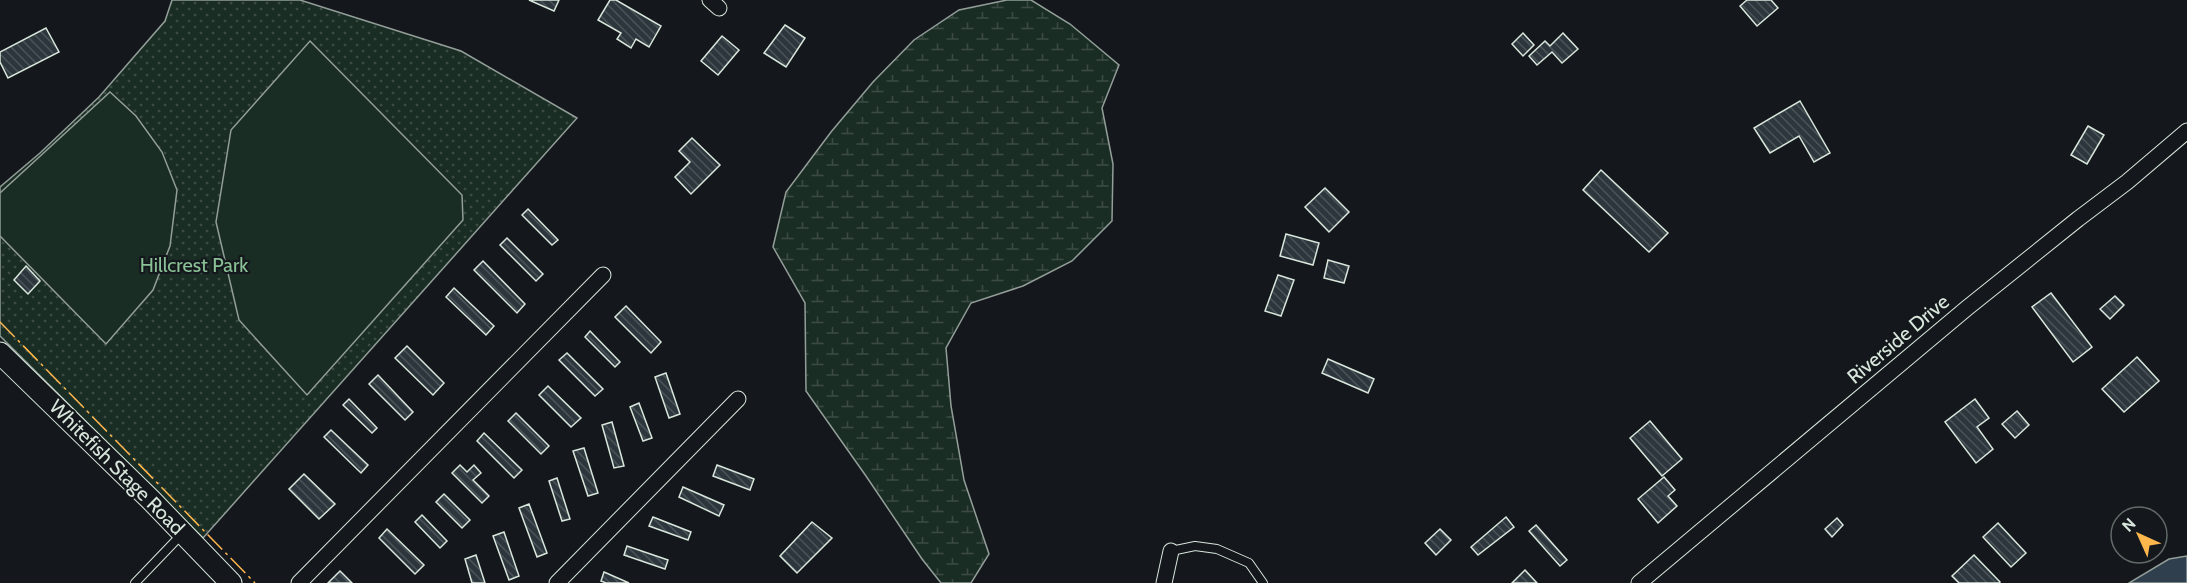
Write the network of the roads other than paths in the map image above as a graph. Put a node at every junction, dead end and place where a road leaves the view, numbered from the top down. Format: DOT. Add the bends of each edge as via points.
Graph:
graph roads {
  1 [pos="2187,131"];
  2 [pos="603,275"];
  3 [pos="0,353"];
  4 [pos="738,399"];
  5 [pos="183,532"];
  6 [pos="1171,551"];
  7 [pos="135,583"];
  8 [pos="231,583"];
  9 [pos="299,583"];
  10 [pos="557,583"];
  11 [pos="1164,583"];
  12 [pos="1263,583"];
  13 [pos="1639,583"];
  1 -- 13 [label="street, Riverside Drive" via="2120,189 1967,308"];
  2 -- 9 [label="street"];
  3 -- 5 [label="main road, Whitefish Stage Road"];
  4 -- 10 [label="street"];
  5 -- 7 [label="lane"];
  5 -- 8 [label="main road, Whitefish Stage Road"];
  6 -- 11 [label="street"];
  6 -- 12 [label="lane" via="1195,546 1217,549 1249,564"];
}
